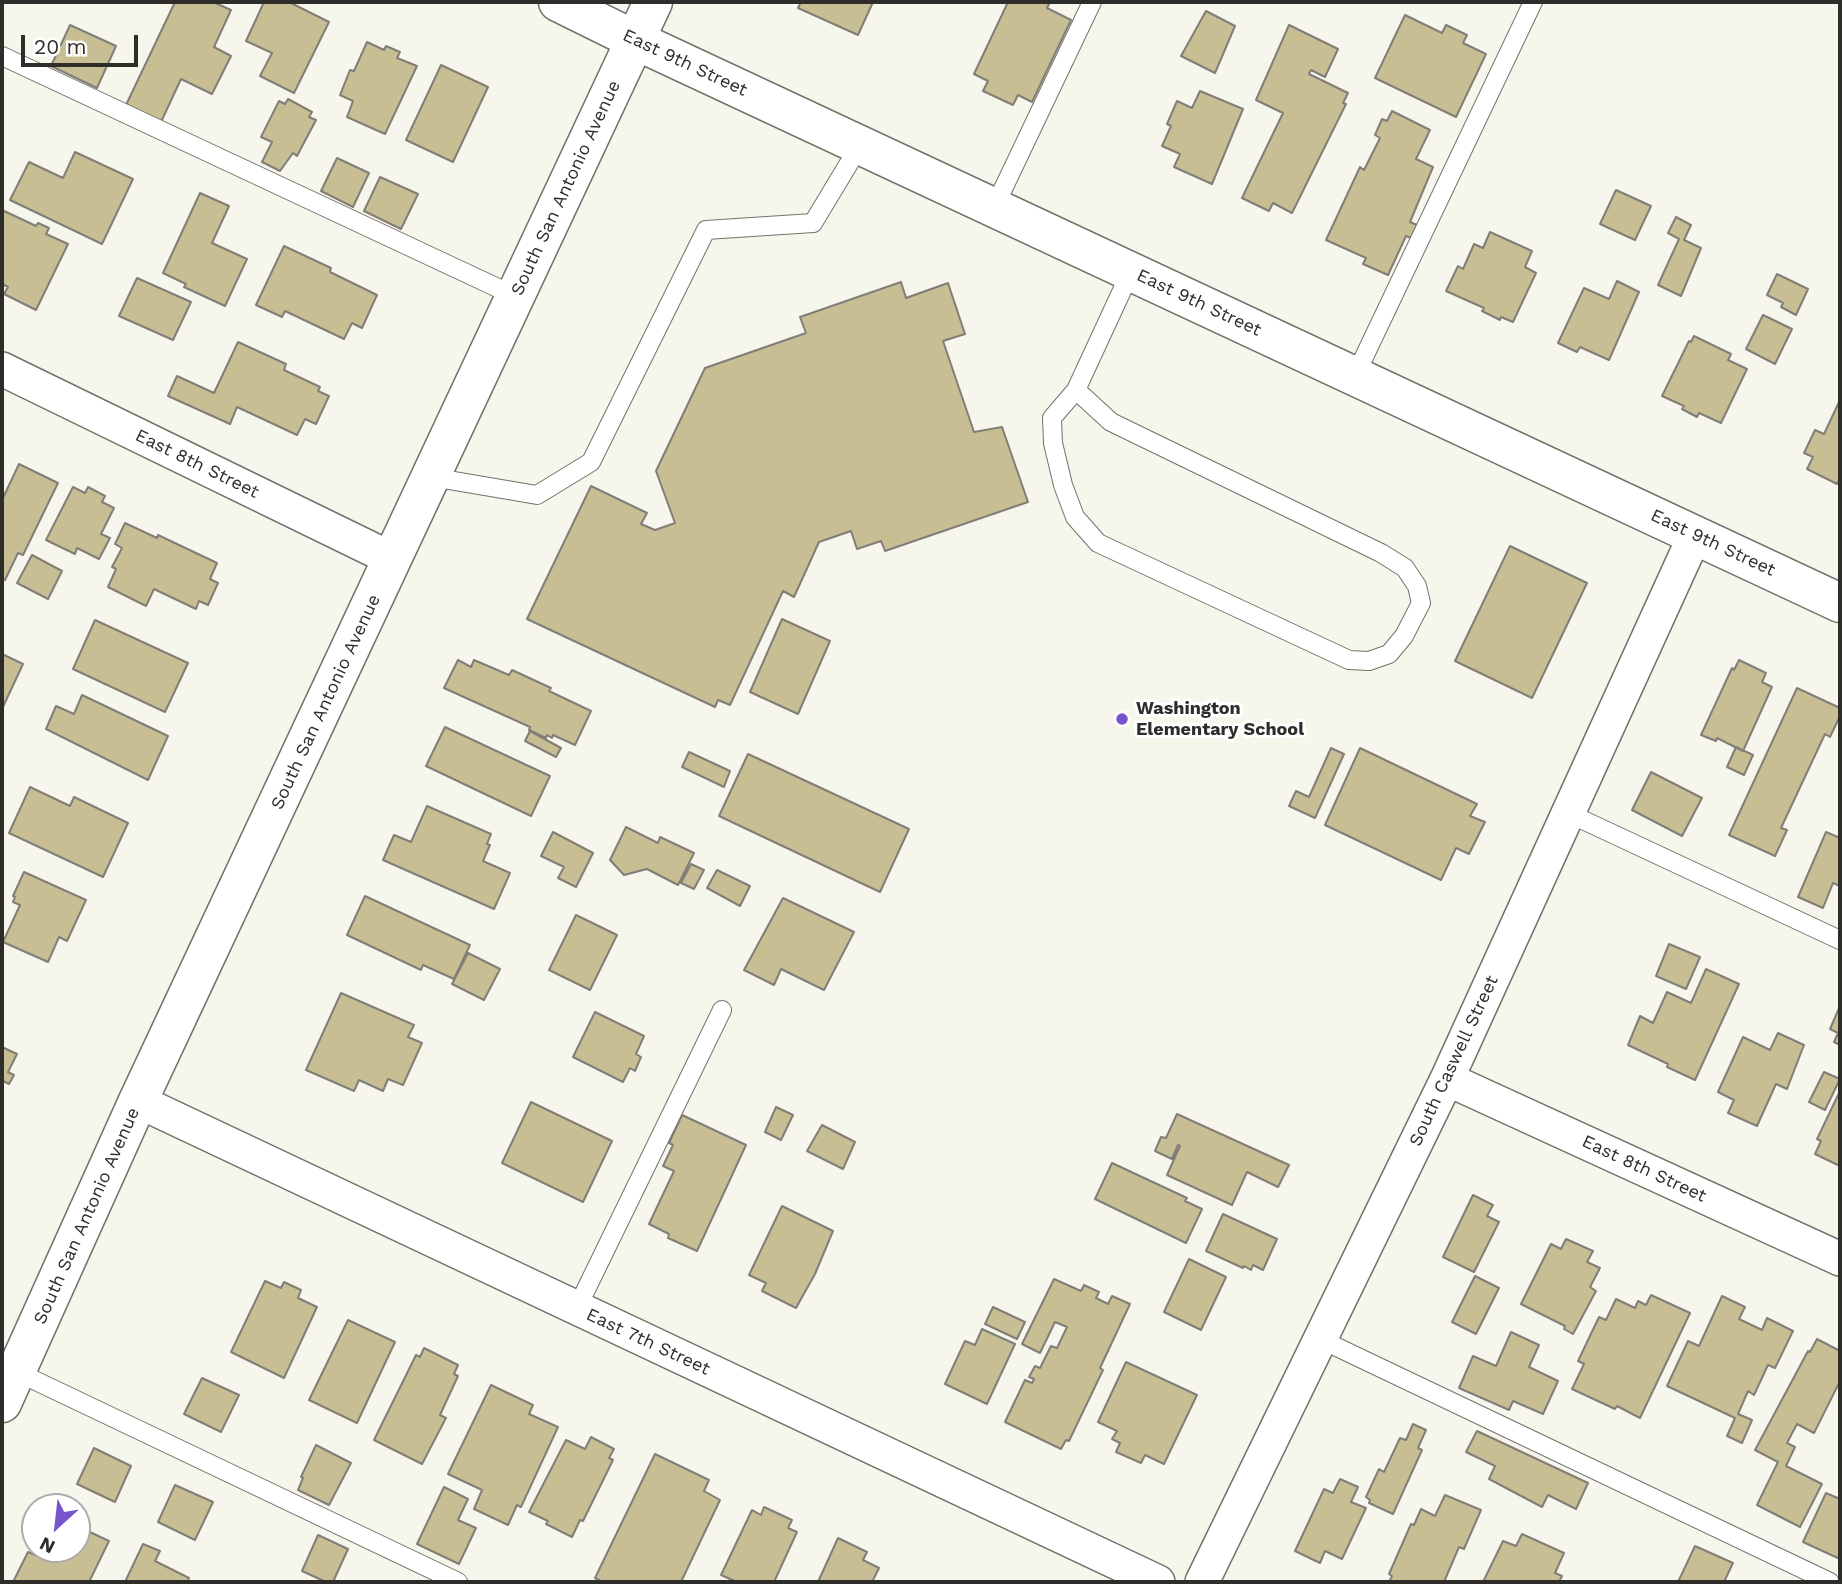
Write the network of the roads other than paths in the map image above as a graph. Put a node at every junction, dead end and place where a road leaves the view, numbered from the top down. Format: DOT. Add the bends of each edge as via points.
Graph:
graph roads {
  1 [pos="558,2"];
  2 [pos="653,2"];
  3 [pos="1092,2"];
  4 [pos="1533,2"];
  5 [pos="635,40"];
  6 [pos="2,56"];
  7 [pos="860,145"];
  8 [pos="995,208"];
  9 [pos="1131,271"];
  10 [pos="515,296"];
  11 [pos="2,369"];
  12 [pos="1355,376"];
  13 [pos="1076,390"];
  14 [pos="431,477"];
  15 [pos="1695,535"];
  16 [pos="392,559"];
  17 [pos="1840,603"];
  18 [pos="1568,813"];
  19 [pos="1840,940"];
  20 [pos="722,1010"];
  21 [pos="1447,1079"];
  22 [pos="138,1101"];
  23 [pos="1840,1259"];
  24 [pos="577,1308"];
  25 [pos="1320,1339"];
  26 [pos="6,1380"];
  27 [pos="458,1582"];
  28 [pos="1158,1582"];
  29 [pos="1202,1582"];
  30 [pos="1830,1582"];
  1 -- 5 [label="street, East 9th Street"];
  2 -- 5 [label="street, South San Antonio Avenue"];
  3 -- 8 [label="lane"];
  4 -- 12 [label="lane"];
  5 -- 7 [label="street, East 9th Street"];
  5 -- 10 [label="street, South San Antonio Avenue"];
  6 -- 10 [label="lane"];
  7 -- 8 [label="street, East 9th Street"];
  7 -- 14 [label="lane" via="813,223 706,230 591,462 537,495"];
  8 -- 9 [label="street, East 9th Street"];
  9 -- 12 [label="street, East 9th Street"];
  9 -- 13 [label="lane"];
  10 -- 14 [label="street, South San Antonio Avenue"];
  11 -- 16 [label="street, East 8th Street"];
  12 -- 15 [label="street, East 9th Street"];
  13 -- 13 [label="lane" via="1052,418 1053,443 1076,516 1098,543 1349,660 1369,661 1389,654 1404,636 1421,603 1418,586 1405,568 1111,422"];
  14 -- 16 [label="street, South San Antonio Avenue"];
  15 -- 17 [label="street, East 9th Street"];
  15 -- 18 [label="street, South Caswell Street"];
  16 -- 22 [label="street, South San Antonio Avenue"];
  18 -- 19 [label="lane"];
  18 -- 21 [label="street, South Caswell Street"];
  20 -- 24 [label="lane"];
  21 -- 23 [label="street, East 8th Street"];
  21 -- 25 [label="street, South Caswell Street"];
  22 -- 24 [label="street, East 7th Street"];
  22 -- 26 [label="street, South San Antonio Avenue"];
  24 -- 28 [label="street, East 7th Street"];
  25 -- 29 [label="street, South Caswell Street"];
  25 -- 30 [label="lane"];
  26 -- 27 [label="lane"];
}
